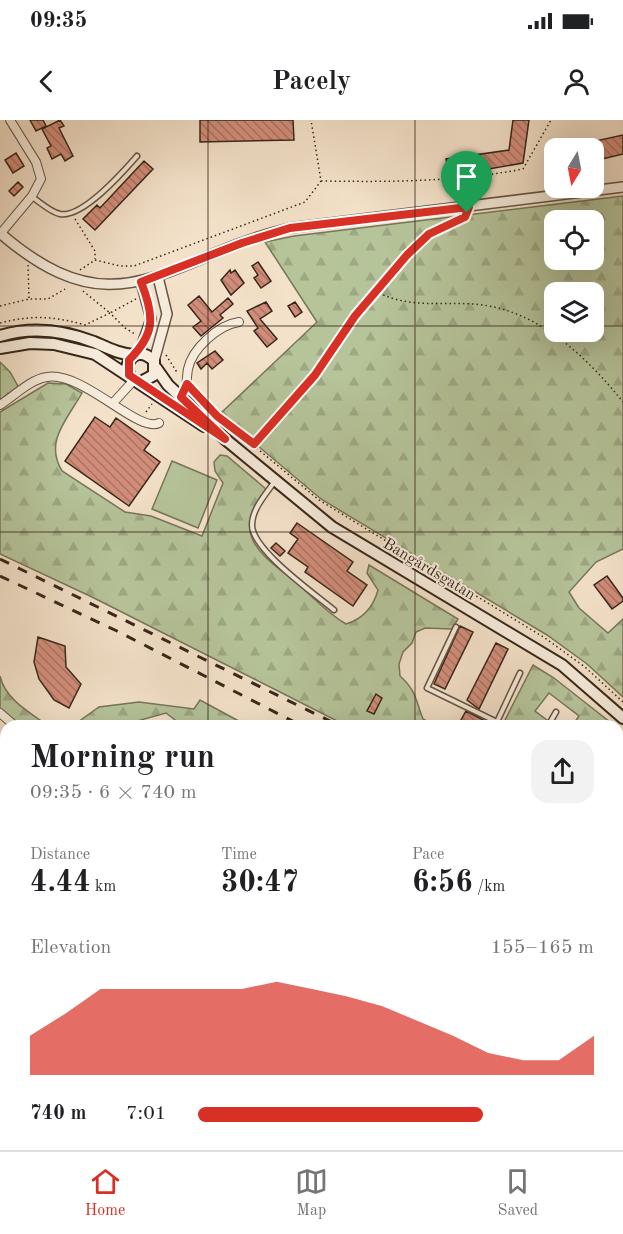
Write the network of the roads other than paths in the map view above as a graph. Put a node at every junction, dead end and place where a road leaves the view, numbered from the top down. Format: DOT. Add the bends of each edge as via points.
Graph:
graph roads {
  1 [pos="10,120"];
  2 [pos="137,156"];
  3 [pos="623,187"];
  4 [pos="32,196"];
  5 [pos="0,233"];
  6 [pos="158,277"];
  7 [pos="141,282"];
  8 [pos="239,322"];
  9 [pos="0,336"];
  10 [pos="0,348"];
  11 [pos="137,354"];
  12 [pos="155,364"];
  13 [pos="135,379"];
  14 [pos="181,397"];
  15 [pos="113,403"];
  16 [pos="0,405"];
  17 [pos="159,423"];
  18 [pos="225,439"];
  19 [pos="276,480"];
  20 [pos="334,610"];
  21 [pos="456,627"];
  22 [pos="520,672"];
  23 [pos="556,712"];
  24 [pos="623,718"];
  25 [pos="488,720"];
  26 [pos="498,720"];
  27 [pos="551,720"];
  1 -- 4 [label="street" via="39,171 41,179"];
  2 -- 4 [label="lane" via="113,184 71,212 61,214"];
  3 -- 6 [label="street" via="290,228"];
  4 -- 5 [label="street"];
  5 -- 7 [label="street" via="32,258 78,281"];
  6 -- 7 [label="street"];
  6 -- 12 [label="street" via="167,314"];
  7 -- 11 [label="street" via="151,314 146,339"];
  8 -- 14 [label="street" via="215,334 194,353"];
  9 -- 11 [label="main road" via="51,330 119,354"];
  10 -- 13 [label="main road, Bangårdsgatan" via="30,343 75,347 95,354"];
  11 -- 12 [label="main road" via="149,355"];
  11 -- 13 [label="main road" via="127,367"];
  12 -- 13 [label="main road" via="154,375"];
  12 -- 14 [label="main road, Bangårdsgatan"];
  13 -- 15 [label="street"];
  13 -- 18 [label="main road, Bangårdsgatan"];
  14 -- 18 [label="main road, Bangårdsgatan"];
  15 -- 16 [label="street" via="83,385 48,376"];
  15 -- 17 [label="street" via="144,424"];
  18 -- 19 [label="main road, Bangårdsgatan"];
  19 -- 20 [label="lane" via="254,516 252,527 256,537 275,560"];
  19 -- 24 [label="main road, Bangårdsgatan" via="332,526 562,665"];
  21 -- 25 [label="lane" via="427,688"];
  22 -- 26 [label="lane"];
  23 -- 27 [label="lane"];
}
